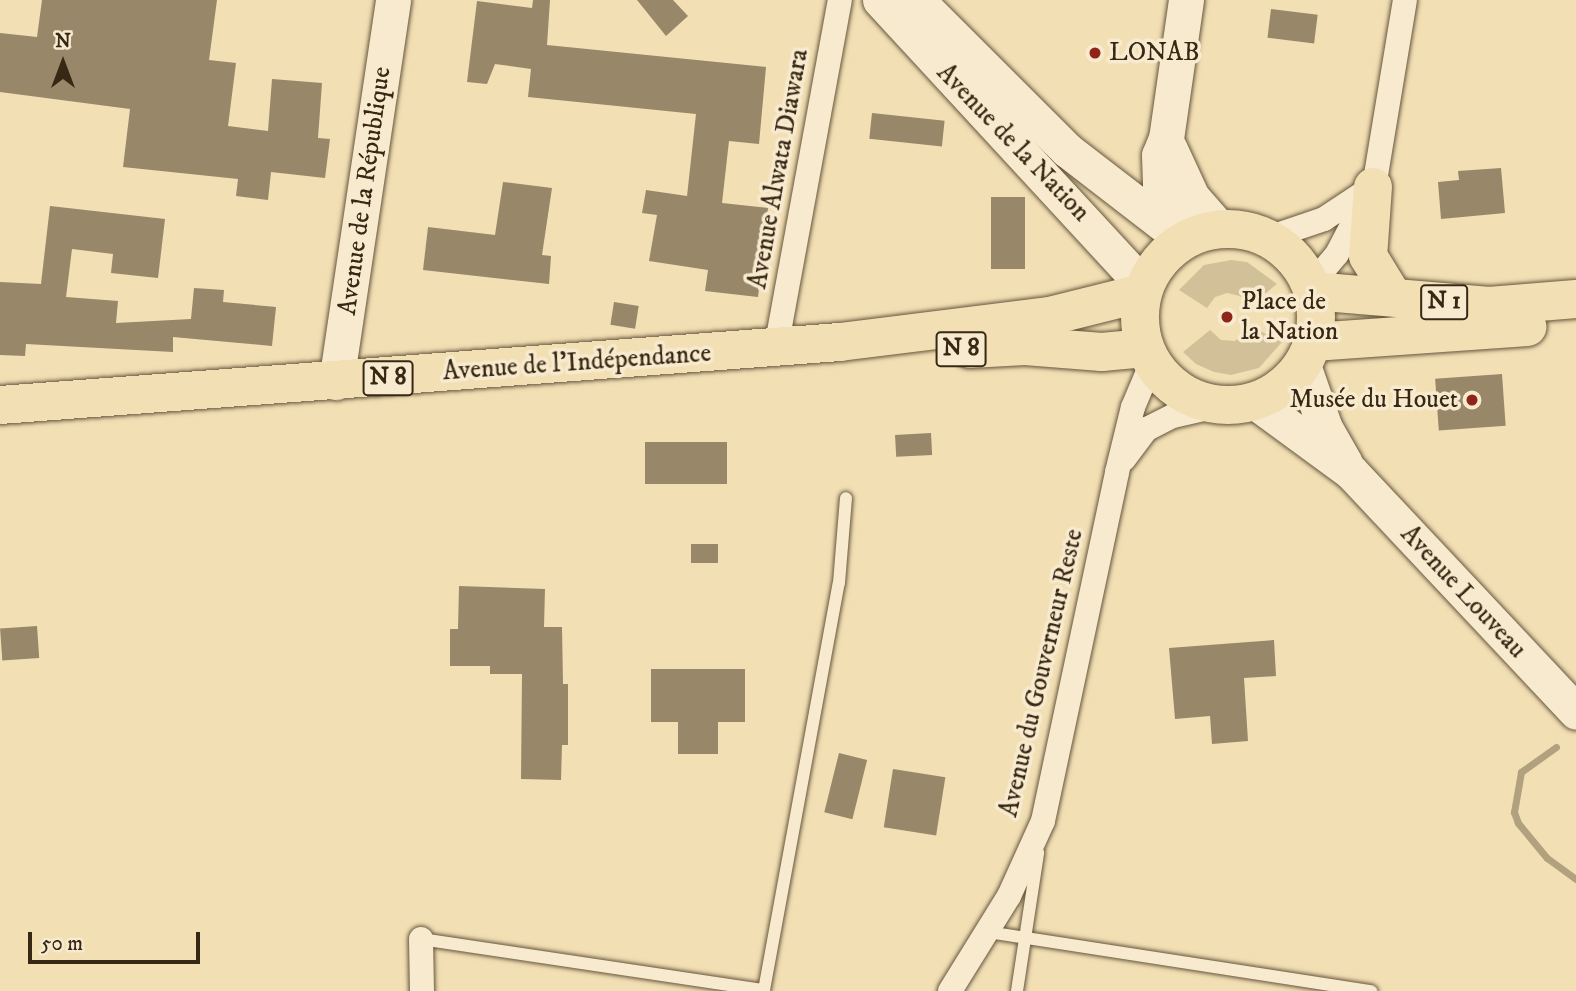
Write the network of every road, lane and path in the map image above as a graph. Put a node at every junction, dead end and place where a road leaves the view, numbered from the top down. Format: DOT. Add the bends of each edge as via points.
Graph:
graph roads {
  1 [pos="393,0"];
  2 [pos="840,0"];
  3 [pos="880,0"];
  4 [pos="917,0"];
  5 [pos="1186,0"];
  6 [pos="1405,0"];
  7 [pos="1166,138"];
  8 [pos="1374,184"];
  9 [pos="1198,235"];
  10 [pos="1268,238"];
  11 [pos="1312,288"];
  12 [pos="1136,292"];
  13 [pos="1392,295"];
  14 [pos="1576,299"];
  15 [pos="1576,322"];
  16 [pos="776,348"];
  17 [pos="1308,353"];
  18 [pos="1149,355"];
  19 [pos="336,382"];
  20 [pos="1238,403"];
  21 [pos="0,405"];
  22 [pos="1117,472"];
  23 [pos="1351,472"];
  24 [pos="846,498"];
  25 [pos="1576,712"];
  26 [pos="1043,821"];
  27 [pos="988,932"];
  28 [pos="421,939"];
  29 [pos="1025,939"];
  30 [pos="422,991"];
  31 [pos="950,991"];
  32 [pos="1017,991"];
  33 [pos="1371,991"];
  1 -- 19 [label="main road, Avenue de la République"];
  2 -- 16 [label="street, Avenue Alwata Diawara"];
  3 -- 12 [label="main road, Avenue de la Nation"];
  4 -- 9 [label="main road, Avenue de la Nation" via="1068,150"];
  5 -- 7 [label="main road"];
  6 -- 8 [label="street"];
  7 -- 9 [label="main road"];
  7 -- 9 [label="main road" via="1158,155 1160,186 1168,205"];
  8 -- 10 [label="street" via="1361,199 1324,219"];
  8 -- 11 [label="street"];
  8 -- 13 [label="highway" via="1368,256"];
  9 -- 10 [label="highway"];
  9 -- 12 [label="highway" via="1163,257"];
  10 -- 11 [label="highway" via="1293,257"];
  11 -- 13 [label="highway, N 1"];
  11 -- 17 [label="highway" via="1317,317"];
  12 -- 16 [label="highway, Avenue de l'Indépendance / N 8" via="1050,316"];
  12 -- 18 [label="highway"];
  13 -- 14 [label="highway, N 1" via="1489,306"];
  15 -- 17 [label="highway, N 1"];
  16 -- 18 [label="highway, Avenue de l'Indépendance / N 8" via="839,355 1025,346"];
  16 -- 19 [label="highway, Avenue de l'Indépendance / N 8"];
  17 -- 20 [label="highway" via="1281,387"];
  17 -- 23 [label="main road, Avenue Louveau" via="1325,428"];
  18 -- 20 [label="highway" via="1173,386"];
  18 -- 22 [label="street, Avenue du Gouverneur Reste"];
  19 -- 21 [label="highway, Avenue de l'Indépendance / N 8"];
  20 -- 22 [label="street, Avenue du Gouverneur Reste" via="1173,416 1147,429 1130,445"];
  20 -- 23 [label="main road, Avenue Louveau"];
  22 -- 26 [label="street, Avenue du Gouverneur Reste"];
  23 -- 25 [label="main road, Avenue Louveau"];
  24 -- 28 [label="lane" via="839,583 764,990"];
  26 -- 27 [label="street, Avenue du Gouverneur Reste"];
  26 -- 29 [label="lane"];
  27 -- 29 [label="lane"];
  27 -- 31 [label="street, Avenue du Gouverneur Reste"];
  28 -- 30 [label="street"];
  29 -- 32 [label="lane"];
  29 -- 33 [label="lane"];
}
